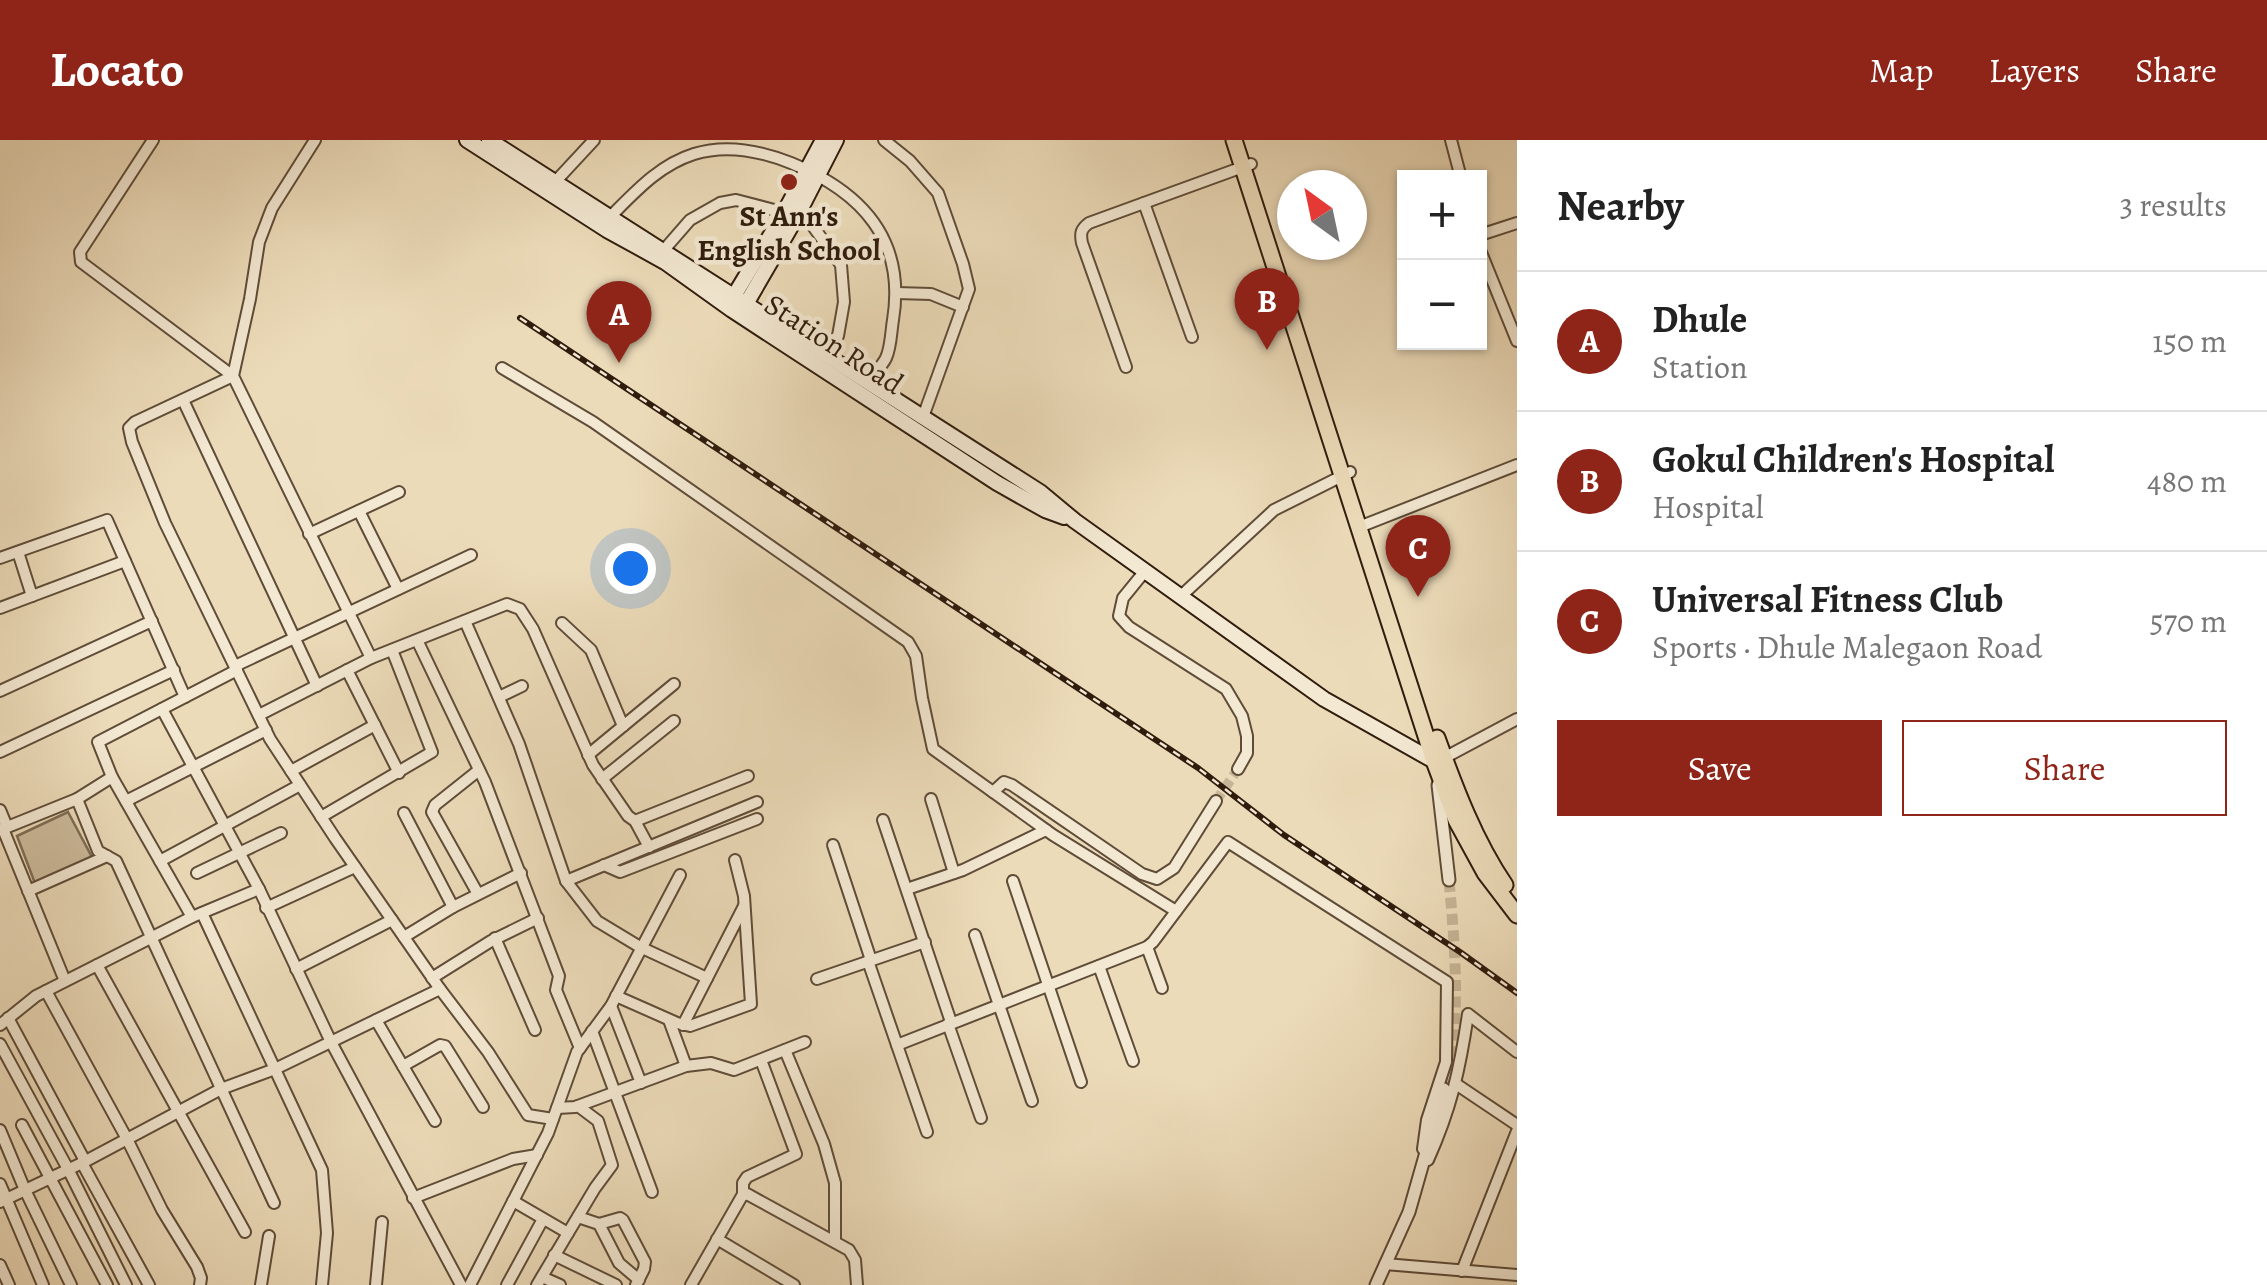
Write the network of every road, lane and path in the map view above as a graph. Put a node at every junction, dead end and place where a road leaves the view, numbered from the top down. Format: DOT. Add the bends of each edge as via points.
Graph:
graph roads {
  1 [pos="153,140"];
  2 [pos="316,140"];
  3 [pos="466,140"];
  4 [pos="594,140"];
  5 [pos="823,140"];
  6 [pos="836,140"];
  7 [pos="884,140"];
  8 [pos="1452,140"];
  9 [pos="1241,141"];
  10 [pos="484,143"];
  11 [pos="1247,165"];
  12 [pos="1459,170"];
  13 [pos="813,172"];
  14 [pos="555,182"];
  15 [pos="1144,203"];
  16 [pos="790,214"];
  17 [pos="610,217"];
  18 [pos="1517,223"];
  19 [pos="1487,233"];
  20 [pos="663,251"];
  21 [pos="1484,260"];
  22 [pos="897,293"];
  23 [pos="739,300"];
  24 [pos="962,307"];
  25 [pos="1516,335"];
  26 [pos="1192,337"];
  27 [pos="821,352"];
  28 [pos="1126,367"];
  29 [pos="502,368"];
  30 [pos="234,376"];
  31 [pos="868,382"];
  32 [pos="183,400"];
  33 [pos="922,417"];
  34 [pos="1517,465"];
  35 [pos="1346,473"];
  36 [pos="399,492"];
  37 [pos="359,511"];
  38 [pos="1074,521"];
  39 [pos="1363,526"];
  40 [pos="309,534"];
  41 [pos="18,552"];
  42 [pos="471,555"];
  43 [pos="0,558"];
  44 [pos="125,561"];
  45 [pos="1145,571"];
  46 [pos="398,588"];
  47 [pos="32,596"];
  48 [pos="1181,596"];
  49 [pos="0,608"];
  50 [pos="348,612"];
  51 [pos="465,620"];
  52 [pos="152,621"];
  53 [pos="562,622"];
  54 [pos="294,638"];
  55 [pos="417,640"];
  56 [pos="392,650"];
  57 [pos="371,658"];
  58 [pos="236,668"];
  59 [pos="174,670"];
  60 [pos="347,670"];
  61 [pos="674,684"];
  62 [pos="317,686"];
  63 [pos="522,686"];
  64 [pos="0,691"];
  65 [pos="185,697"];
  66 [pos="499,697"];
  67 [pos="162,709"];
  68 [pos="259,715"];
  69 [pos="1517,719"];
  70 [pos="674,721"];
  71 [pos="375,725"];
  72 [pos="623,726"];
  73 [pos="266,730"];
  74 [pos="0,752"];
  75 [pos="588,755"];
  76 [pos="1439,760"];
  77 [pos="194,766"];
  78 [pos="1238,769"];
  79 [pos="291,770"];
  80 [pos="479,770"];
  81 [pos="399,772"];
  82 [pos="748,776"];
  83 [pos="112,777"];
  84 [pos="602,779"];
  85 [pos="300,785"];
  86 [pos="993,792"];
  87 [pos="77,799"];
  88 [pos="931,799"];
  89 [pos="126,800"];
  90 [pos="1216,801"];
  91 [pos="757,802"];
  92 [pos="0,810"];
  93 [pos="404,813"];
  94 [pos="321,816"];
  95 [pos="757,819"];
  96 [pos="882,820"];
  97 [pos="635,821"];
  98 [pos="225,825"];
  99 [pos="3,829"];
  100 [pos="1046,830"];
  101 [pos="281,832"];
  102 [pos="833,844"];
  103 [pos="648,847"];
  104 [pos="240,854"];
  105 [pos="107,856"];
  106 [pos="735,860"];
  107 [pos="160,862"];
  108 [pos="604,865"];
  109 [pos="355,868"];
  110 [pos="954,872"];
  111 [pos="197,873"];
  112 [pos="520,873"];
  113 [pos="680,875"];
  114 [pos="1449,880"];
  115 [pos="566,881"];
  116 [pos="1013,881"];
  117 [pos="907,889"];
  118 [pos="28,890"];
  119 [pos="259,890"];
  120 [pos="478,894"];
  121 [pos="1517,900"];
  122 [pos="745,904"];
  123 [pos="453,907"];
  124 [pos="266,908"];
  125 [pos="1176,912"];
  126 [pos="197,915"];
  127 [pos="1517,915"];
  128 [pos="538,918"];
  129 [pos="392,920"];
  130 [pos="975,935"];
  131 [pos="404,937"];
  132 [pos="150,938"];
  133 [pos="495,938"];
  134 [pos="925,942"];
  135 [pos="640,946"];
  136 [pos="1147,947"];
  137 [pos="870,961"];
  138 [pos="97,965"];
  139 [pos="1099,966"];
  140 [pos="296,969"];
  141 [pos="432,978"];
  142 [pos="707,978"];
  143 [pos="817,979"];
  144 [pos="65,981"];
  145 [pos="1049,986"];
  146 [pos="1162,988"];
  147 [pos="440,989"];
  148 [pos="46,991"];
  149 [pos="614,1001"];
  150 [pos="999,1004"];
  151 [pos="376,1020"];
  152 [pos="669,1020"];
  153 [pos="4,1021"];
  154 [pos="950,1023"];
  155 [pos="683,1025"];
  156 [pos="535,1030"];
  157 [pos="592,1032"];
  158 [pos="331,1042"];
  159 [pos="805,1042"];
  160 [pos="0,1044"];
  161 [pos="896,1045"];
  162 [pos="580,1048"];
  163 [pos="785,1050"];
  164 [pos="1517,1052"];
  165 [pos="761,1060"];
  166 [pos="1132,1061"];
  167 [pos="403,1066"];
  168 [pos="686,1066"];
  169 [pos="275,1069"];
  170 [pos="1081,1082"];
  171 [pos="641,1084"];
  172 [pos="1450,1087"];
  173 [pos="221,1089"];
  174 [pos="615,1092"];
  175 [pos="1032,1101"];
  176 [pos="578,1106"];
  177 [pos="483,1107"];
  178 [pos="179,1112"];
  179 [pos="556,1113"];
  180 [pos="981,1118"];
  181 [pos="435,1120"];
  182 [pos="22,1126"];
  183 [pos="1517,1128"];
  184 [pos="0,1130"];
  185 [pos="928,1132"];
  186 [pos="127,1139"];
  187 [pos="537,1156"];
  188 [pos="84,1162"];
  189 [pos="68,1170"];
  190 [pos="50,1178"];
  191 [pos="1419,1179"];
  192 [pos="0,1184"];
  193 [pos="25,1190"];
  194 [pos="652,1192"];
  195 [pos="743,1195"];
  196 [pos="413,1198"];
  197 [pos="3,1200"];
  198 [pos="513,1201"];
  199 [pos="274,1203"];
  200 [pos="578,1216"];
  201 [pos="543,1218"];
  202 [pos="382,1222"];
  203 [pos="599,1224"];
  204 [pos="245,1232"];
  205 [pos="568,1233"];
  206 [pos="268,1236"];
  207 [pos="717,1239"];
  208 [pos="835,1242"];
  209 [pos="554,1256"];
  210 [pos="1385,1264"];
  211 [pos="0,1265"];
  212 [pos="1462,1270"];
  213 [pos="1517,1276"];
  214 [pos="539,1281"];
  215 [pos="637,1283"];
  216 [pos="117,1284"];
  217 [pos="9,1285"];
  218 [pos="43,1285"];
  219 [pos="71,1285"];
  220 [pos="148,1285"];
  221 [pos="200,1285"];
  222 [pos="261,1285"];
  223 [pos="322,1285"];
  224 [pos="376,1285"];
  225 [pos="461,1285"];
  226 [pos="470,1285"];
  227 [pos="507,1285"];
  228 [pos="560,1285"];
  229 [pos="616,1285"];
  230 [pos="691,1285"];
  231 [pos="794,1285"];
  232 [pos="857,1285"];
  233 [pos="1376,1285"];
  1 -- 30 [label="street" via="79,257"];
  2 -- 30 [label="street" via="272,208 259,242"];
  3 -- 10 [label="main road, Station Road"];
  4 -- 14 [label="street"];
  5 -- 13 [label="main road"];
  6 -- 13 [label="main road"];
  7 -- 24 [label="street" via="938,194 969,289"];
  8 -- 12 [label="street"];
  9 -- 11 [label="main road"];
  10 -- 14 [label="main road, Station Road"];
  10 -- 38 [label="main road, Station Road" via="997,483"];
  11 -- 15 [label="street"];
  11 -- 35 [label="main road"];
  13 -- 16 [label="main road"];
  13 -- 17 [label="street" via="741,150 698,152 654,174"];
  13 -- 22 [label="street" via="880,230"];
  14 -- 17 [label="main road, Station Road"];
  15 -- 26 [label="street"];
  15 -- 28 [label="street" via="1089,223 1080,235"];
  16 -- 20 [label="street" via="736,200 720,203 690,220"];
  16 -- 23 [label="main road"];
  16 -- 27 [label="street" via="812,226 841,265 838,336"];
  17 -- 20 [label="main road, Station Road"];
  18 -- 19 [label="street"];
  20 -- 23 [label="main road, Station Road"];
  21 -- 25 [label="street"];
  22 -- 24 [label="street" via="931,294"];
  22 -- 31 [label="street" via="886,357"];
  23 -- 27 [label="main road, Station Road"];
  24 -- 33 [label="street"];
  27 -- 31 [label="main road, Station Road"];
  29 -- 86 [label="street" via="592,422 908,642 934,748"];
  30 -- 32 [label="street"];
  30 -- 40 [label="street"];
  31 -- 33 [label="main road, Station Road"];
  32 -- 54 [label="street"];
  32 -- 58 [label="street" via="135,422 129,433"];
  33 -- 38 [label="main road, Station Road"];
  34 -- 39 [label="street"];
  35 -- 39 [label="main road"];
  35 -- 48 [label="street" via="1274,510"];
  36 -- 37 [label="street"];
  37 -- 40 [label="street"];
  37 -- 46 [label="street"];
  38 -- 45 [label="main road, Station Road"];
  39 -- 76 [label="main road"];
  40 -- 50 [label="street"];
  41 -- 43 [label="street"];
  41 -- 44 [label="street" via="107,520"];
  41 -- 47 [label="street"];
  42 -- 46 [label="street"];
  44 -- 47 [label="street"];
  44 -- 52 [label="street"];
  45 -- 48 [label="main road, Station Road"];
  45 -- 78 [label="street" via="1123,598 1119,616 1226,689 1247,736 1248,753"];
  46 -- 50 [label="street"];
  47 -- 49 [label="street"];
  48 -- 76 [label="main road, Station Road" via="1324,699"];
  50 -- 54 [label="street"];
  50 -- 57 [label="street"];
  51 -- 55 [label="street"];
  51 -- 66 [label="street"];
  51 -- 75 [label="street" via="507,604 520,609"];
  52 -- 59 [label="street"];
  52 -- 64 [label="street"];
  53 -- 72 [label="street" via="590,650"];
  54 -- 58 [label="street"];
  54 -- 62 [label="street"];
  55 -- 56 [label="street"];
  55 -- 80 [label="street"];
  56 -- 57 [label="street"];
  56 -- 81 [label="street" via="432,749"];
  57 -- 60 [label="street"];
  58 -- 65 [label="street"];
  58 -- 68 [label="street"];
  59 -- 65 [label="street"];
  59 -- 74 [label="street"];
  60 -- 62 [label="street"];
  60 -- 71 [label="street"];
  61 -- 72 [label="street"];
  62 -- 68 [label="street"];
  63 -- 66 [label="street"];
  65 -- 67 [label="street"];
  66 -- 115 [label="street"];
  67 -- 77 [label="street"];
  67 -- 83 [label="street" via="98,742"];
  68 -- 73 [label="street"];
  69 -- 76 [label="street"];
  70 -- 84 [label="street"];
  71 -- 79 [label="street"];
  71 -- 81 [label="street"];
  72 -- 75 [label="street"];
  73 -- 77 [label="street"];
  73 -- 79 [label="street"];
  75 -- 84 [label="street"];
  76 -- 114 [label="street"];
  76 -- 121 [label="main road"];
  76 -- 127 [label="main road" via="1456,820"];
  77 -- 89 [label="street"];
  77 -- 98 [label="street"];
  79 -- 85 [label="street"];
  80 -- 112 [label="street"];
  80 -- 120 [label="street" via="432,812"];
  81 -- 94 [label="street"];
  82 -- 97 [label="street"];
  83 -- 87 [label="street"];
  83 -- 89 [label="street"];
  84 -- 97 [label="street"];
  85 -- 94 [label="street"];
  85 -- 98 [label="street"];
  86 -- 90 [label="street" via="1012,784 1157,879 1174,868"];
  86 -- 100 [label="street"];
  87 -- 99 [label="street"];
  87 -- 105 [label="street" via="98,851"];
  88 -- 110 [label="street"];
  89 -- 107 [label="street"];
  91 -- 103 [label="street"];
  92 -- 99 [label="street"];
  93 -- 123 [label="street"];
  94 -- 109 [label="street"];
  95 -- 108 [label="street" via="620,872"];
  96 -- 117 [label="street"];
  97 -- 103 [label="street"];
  98 -- 104 [label="street"];
  98 -- 107 [label="street"];
  99 -- 118 [label="street"];
  100 -- 110 [label="street"];
  100 -- 125 [label="street"];
  101 -- 104 [label="street"];
  102 -- 137 [label="street"];
  103 -- 108 [label="street"];
  104 -- 111 [label="street"];
  104 -- 119 [label="street"];
  105 -- 118 [label="street"];
  105 -- 132 [label="street" via="116,861"];
  106 -- 122 [label="street"];
  107 -- 126 [label="street"];
  108 -- 115 [label="street"];
  109 -- 124 [label="street"];
  109 -- 129 [label="street"];
  110 -- 117 [label="street"];
  112 -- 120 [label="street"];
  112 -- 128 [label="street"];
  113 -- 135 [label="street"];
  115 -- 135 [label="street" via="595,919"];
  116 -- 145 [label="street"];
  117 -- 134 [label="street"];
  118 -- 144 [label="street"];
  119 -- 124 [label="street"];
  119 -- 126 [label="street"];
  120 -- 123 [label="street"];
  122 -- 142 [label="street"];
  122 -- 155 [label="street" via="751,1004"];
  123 -- 131 [label="street"];
  124 -- 140 [label="street"];
  125 -- 136 [label="street"];
  125 -- 191 [label="street" via="1228,842 1446,982 1446,1062 1427,1120"];
  126 -- 132 [label="street"];
  126 -- 169 [label="street"];
  128 -- 133 [label="street"];
  128 -- 162 [label="street" via="559,976 556,990"];
  129 -- 131 [label="street"];
  129 -- 140 [label="street"];
  130 -- 150 [label="street"];
  131 -- 141 [label="street"];
  132 -- 138 [label="street"];
  132 -- 173 [label="street"];
  133 -- 141 [label="street"];
  133 -- 156 [label="street"];
  134 -- 137 [label="street"];
  134 -- 154 [label="street"];
  135 -- 142 [label="street"];
  135 -- 149 [label="street"];
  136 -- 139 [label="street"];
  136 -- 146 [label="street"];
  137 -- 143 [label="street"];
  137 -- 161 [label="street"];
  138 -- 144 [label="street"];
  138 -- 178 [label="street"];
  139 -- 145 [label="street"];
  139 -- 166 [label="street"];
  140 -- 158 [label="street"];
  141 -- 147 [label="street"];
  142 -- 155 [label="street"];
  144 -- 148 [label="street"];
  145 -- 150 [label="street"];
  145 -- 170 [label="street"];
  147 -- 151 [label="street"];
  147 -- 179 [label="street" via="528,1115"];
  148 -- 153 [label="street"];
  148 -- 186 [label="street"];
  149 -- 152 [label="street"];
  149 -- 157 [label="street"];
  149 -- 171 [label="street"];
  150 -- 154 [label="street"];
  150 -- 175 [label="street"];
  151 -- 158 [label="street"];
  151 -- 167 [label="street"];
  152 -- 155 [label="street"];
  152 -- 168 [label="street"];
  153 -- 188 [label="street"];
  154 -- 161 [label="street"];
  154 -- 180 [label="street"];
  157 -- 162 [label="street"];
  157 -- 174 [label="street"];
  158 -- 169 [label="street"];
  158 -- 196 [label="street"];
  159 -- 163 [label="street"];
  160 -- 189 [label="street"];
  161 -- 185 [label="street"];
  162 -- 179 [label="street"];
  163 -- 165 [label="street"];
  163 -- 208 [label="street" via="824,1144 834,1183"];
  164 -- 172 [label="street" via="1468,1014"];
  165 -- 168 [label="street" via="734,1070 706,1062"];
  165 -- 195 [label="street" via="796,1154 746,1178"];
  167 -- 177 [label="street" via="445,1046"];
  167 -- 181 [label="street"];
  168 -- 171 [label="street"];
  169 -- 173 [label="street"];
  169 -- 223 [label="street" via="322,1170"];
  171 -- 174 [label="street"];
  172 -- 183 [label="street"];
  172 -- 191 [label="street"];
  173 -- 178 [label="street"];
  173 -- 199 [label="street"];
  174 -- 176 [label="street"];
  174 -- 194 [label="street"];
  176 -- 179 [label="street"];
  176 -- 200 [label="street" via="598,1121 612,1165"];
  178 -- 186 [label="street"];
  178 -- 204 [label="street"];
  179 -- 187 [label="street"];
  182 -- 190 [label="street"];
  183 -- 212 [label="street"];
  184 -- 193 [label="street"];
  186 -- 188 [label="street"];
  186 -- 221 [label="street" via="197,1267"];
  187 -- 196 [label="street"];
  187 -- 198 [label="street"];
  188 -- 189 [label="street"];
  188 -- 220 [label="street"];
  189 -- 190 [label="street"];
  189 -- 216 [label="street"];
  190 -- 193 [label="street"];
  190 -- 216 [label="street"];
  191 -- 210 [label="street"];
  192 -- 197 [label="street"];
  193 -- 197 [label="street"];
  193 -- 219 [label="street"];
  195 -- 207 [label="street"];
  195 -- 208 [label="street"];
  196 -- 225 [label="street"];
  197 -- 218 [label="street"];
  198 -- 201 [label="street"];
  198 -- 226 [label="street"];
  200 -- 203 [label="street"];
  200 -- 205 [label="street"];
  201 -- 205 [label="street"];
  201 -- 227 [label="street"];
  202 -- 224 [label="street"];
  203 -- 215 [label="street"];
  203 -- 215 [label="street" via="623,1220 644,1262"];
  205 -- 209 [label="street"];
  206 -- 222 [label="street"];
  207 -- 230 [label="street"];
  207 -- 231 [label="street"];
  208 -- 232 [label="street" via="854,1257"];
  209 -- 214 [label="street"];
  209 -- 229 [label="street"];
  210 -- 212 [label="street"];
  210 -- 233 [label="street"];
  211 -- 217 [label="street"];
  212 -- 213 [label="street"];
  214 -- 228 [label="street"];
}
